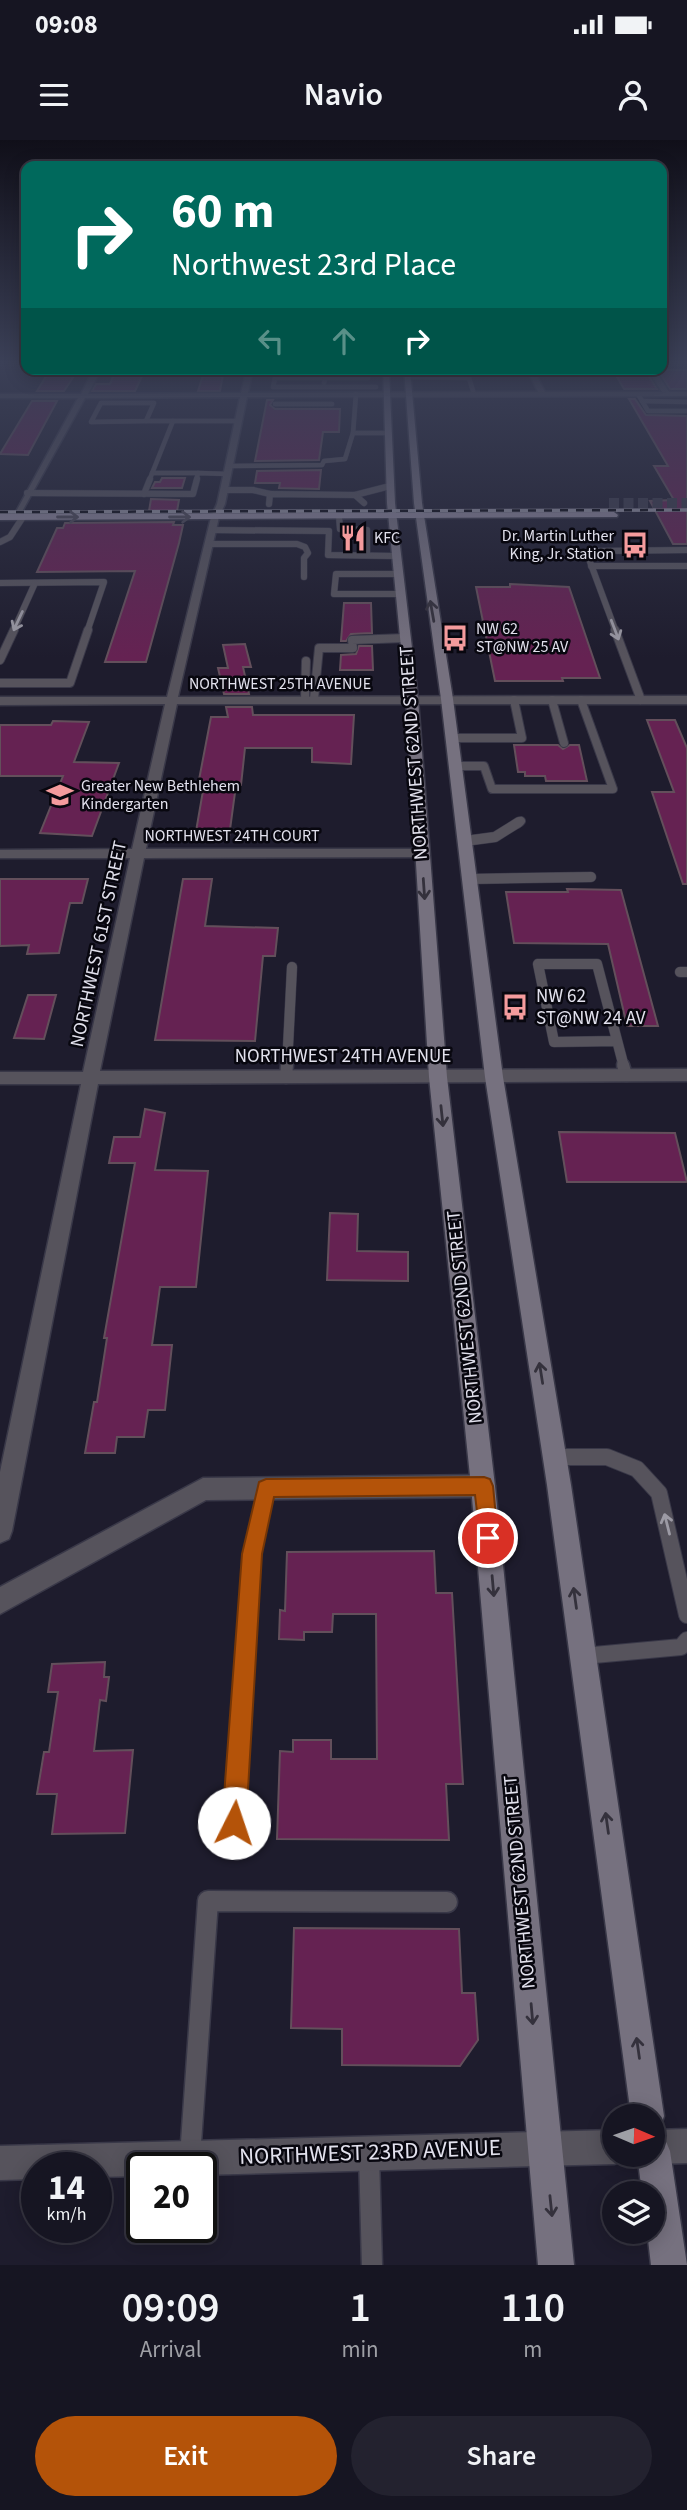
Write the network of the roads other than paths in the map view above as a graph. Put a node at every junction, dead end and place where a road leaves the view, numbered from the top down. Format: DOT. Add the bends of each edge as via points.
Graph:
graph roads {
  1 [pos="46,460"];
  2 [pos="157,460"];
  3 [pos="230,460"];
  4 [pos="333,460"];
  5 [pos="389,460"];
  6 [pos="414,460"];
  7 [pos="152,473"];
  8 [pos="198,473"];
  9 [pos="390,486"];
  10 [pos="27,493"];
  11 [pos="144,494"];
  12 [pos="355,495"];
  13 [pos="269,499"];
  14 [pos="372,503"];
  15 [pos="391,503"];
  16 [pos="418,503"];
  17 [pos="430,503"];
  18 [pos="220,504"];
  19 [pos="257,504"];
  20 [pos="15,505"];
  21 [pos="34,505"];
  22 [pos="156,505"];
  23 [pos="195,505"];
  24 [pos="614,515"];
  25 [pos="339,516"];
  26 [pos="392,516"];
  27 [pos="419,516"];
  28 [pos="0,517"];
  29 [pos="19,517"];
  30 [pos="340,529"];
  31 [pos="328,531"];
  32 [pos="0,542"];
  33 [pos="687,550"];
  34 [pos="367,555"];
  35 [pos="395,555"];
  36 [pos="591,566"];
  37 [pos="687,566"];
  38 [pos="397,574"];
  39 [pos="304,576"];
  40 [pos="0,583"];
  41 [pos="36,583"];
  42 [pos="399,594"];
  43 [pos="405,638"];
  44 [pos="0,660"];
  45 [pos="306,661"];
  46 [pos="0,683"];
  47 [pos="310,699"];
  48 [pos="412,699"];
  49 [pos="447,699"];
  50 [pos="171,700"];
  51 [pos="513,700"];
  52 [pos="552,700"];
  53 [pos="581,700"];
  54 [pos="641,700"];
  55 [pos="687,700"];
  56 [pos="0,701"];
  57 [pos="452,738"];
  58 [pos="564,743"];
  59 [pos="456,766"];
  60 [pos="521,821"];
  61 [pos="465,841"];
  62 [pos="139,853"];
  63 [pos="421,853"];
  64 [pos="0,854"];
  65 [pos="591,877"];
  66 [pos="470,879"];
  67 [pos="292,967"];
  68 [pos="617,1041"];
  69 [pos="626,1075"];
  70 [pos="687,1075"];
  71 [pos="90,1077"];
  72 [pos="286,1077"];
  73 [pos="438,1077"];
  74 [pos="494,1077"];
  75 [pos="0,1078"];
  76 [pos="555,1457"];
  77 [pos="484,1486"];
  78 [pos="266,1488"];
  79 [pos="0,1531"];
  80 [pos="0,1601"];
  81 [pos="687,1615"];
  82 [pos="687,1640"];
  83 [pos="583,1656"];
  84 [pos="234,1823"];
  85 [pos="447,1902"];
  86 [pos="646,2104"];
  87 [pos="687,2146"];
  88 [pos="545,2147"];
  89 [pos="602,2147"];
  90 [pos="665,2148"];
  91 [pos="369,2151"];
  92 [pos="190,2152"];
  93 [pos="217,2156"];
  94 [pos="126,2159"];
  95 [pos="0,2163"];
  96 [pos="655,2167"];
  97 [pos="372,2265"];
  98 [pos="556,2265"];
  99 [pos="668,2265"];
  1 -- 10 [label="street"];
  2 -- 7 [label="lane"];
  3 -- 18 [label="street, NORTHWEST 61ST STREET"];
  4 -- 18 [label="lane"];
  5 -- 9 [label="main road, NORTHWEST 62ND STREET"];
  6 -- 16 [label="main road, NORTHWEST 62ND STREET"];
  7 -- 8 [label="lane"];
  7 -- 11 [label="lane"];
  8 -- 11 [label="lane" via="192,494"];
  8 -- 18 [label="lane"];
  9 -- 12 [label="lane"];
  9 -- 15 [label="main road, NORTHWEST 62ND STREET"];
  10 -- 11 [label="lane"];
  10 -- 20 [label="street"];
  12 -- 13 [label="lane"];
  12 -- 14 [label="lane"];
  13 -- 14 [label="main road"];
  13 -- 18 [label="lane" via="253,489"];
  13 -- 19 [label="main road"];
  14 -- 15 [label="main road"];
  15 -- 16 [label="main road"];
  15 -- 26 [label="main road, NORTHWEST 62ND STREET"];
  16 -- 17 [label="main road"];
  16 -- 27 [label="main road, NORTHWEST 62ND STREET"];
  18 -- 25 [label="main road"];
  29 -- 18 [label="main road, one-way"];
  18 -- 31 [label="lane"];
  18 -- 39 [label="lane" via="304,547 309,553 304,558"];
  18 -- 50 [label="street, NORTHWEST 61ST STREET"];
  20 -- 21 [label="main road"];
  20 -- 29 [label="street"];
  22 -- 23 [label="main road"];
  24 -- 27 [label="main road"];
  25 -- 26 [label="main road"];
  25 -- 30 [label="lane"];
  26 -- 27 [label="main road"];
  26 -- 35 [label="main road, NORTHWEST 62ND STREET"];
  49 -- 27 [label="main road, NORTHWEST 62ND STREET, one-way"];
  28 -- 29 [label="main road"];
  29 -- 32 [label="lane" via="10,537"];
  30 -- 31 [label="lane"];
  30 -- 34 [label="lane" via="367,530"];
  31 -- 34 [label="lane" via="328,555"];
  33 -- 36 [label="lane" via="598,551 589,559"];
  34 -- 35 [label="lane"];
  35 -- 38 [label="main road, NORTHWEST 62ND STREET"];
  36 -- 37 [label="lane"];
  36 -- 54 [label="lane, one-way"];
  38 -- 42 [label="main road, NORTHWEST 62ND STREET"];
  38 -- 42 [label="lane" via="336,573 334,594"];
  40 -- 41 [label="lane"];
  41 -- 44 [label="lane, one-way"];
  41 -- 46 [label="lane" via="104,582 70,683"];
  42 -- 43 [label="main road, NORTHWEST 62ND STREET"];
  43 -- 47 [label="lane" via="352,640 353,648 319,648"];
  43 -- 48 [label="main road, NORTHWEST 62ND STREET"];
  45 -- 47 [label="lane"];
  47 -- 48 [label="street, NORTHWEST 25TH AVENUE"];
  47 -- 50 [label="street, NORTHWEST 25TH AVENUE"];
  48 -- 49 [label="street, NORTHWEST 25TH AVENUE"];
  48 -- 63 [label="main road, NORTHWEST 62ND STREET"];
  49 -- 51 [label="street, NORTHWEST 25TH AVENUE"];
  49 -- 57 [label="main road, NORTHWEST 62ND STREET"];
  50 -- 56 [label="street, NORTHWEST 25TH AVENUE"];
  50 -- 62 [label="street, NORTHWEST 61ST STREET"];
  51 -- 52 [label="street, NORTHWEST 25TH AVENUE"];
  51 -- 57 [label="lane" via="522,738"];
  52 -- 53 [label="street, NORTHWEST 25TH AVENUE"];
  52 -- 58 [label="lane"];
  53 -- 54 [label="street, NORTHWEST 25TH AVENUE"];
  53 -- 59 [label="lane" via="613,789 492,789 484,766"];
  54 -- 55 [label="street, NORTHWEST 25TH AVENUE"];
  57 -- 59 [label="main road, NORTHWEST 62ND STREET"];
  59 -- 61 [label="main road, NORTHWEST 62ND STREET"];
  60 -- 61 [label="lane" via="495,837"];
  61 -- 66 [label="main road, NORTHWEST 62ND STREET"];
  62 -- 63 [label="street, NORTHWEST 24TH COURT"];
  62 -- 64 [label="street, NORTHWEST 24TH COURT"];
  62 -- 71 [label="street, NORTHWEST 61ST STREET"];
  63 -- 73 [label="main road, NORTHWEST 62ND STREET, one-way"];
  65 -- 66 [label="lane"];
  66 -- 74 [label="main road, NORTHWEST 62ND STREET"];
  67 -- 72 [label="lane"];
  68 -- 68 [label="lane" via="597,964 538,964 554,1042"];
  68 -- 69 [label="lane"];
  69 -- 70 [label="street, NORTHWEST 24TH AVENUE"];
  69 -- 74 [label="street, NORTHWEST 24TH AVENUE"];
  71 -- 72 [label="street, NORTHWEST 24TH AVENUE"];
  71 -- 75 [label="street, NORTHWEST 24TH AVENUE"];
  71 -- 79 [label="street, NORTHWEST 61ST STREET"];
  72 -- 73 [label="street, NORTHWEST 24TH AVENUE"];
  73 -- 74 [label="street, NORTHWEST 24TH AVENUE"];
  73 -- 77 [label="main road, NORTHWEST 62ND STREET, one-way"];
  76 -- 74 [label="main road, NORTHWEST 62ND STREET, one-way"];
  81 -- 76 [label="lane, one-way" via="659,1493 637,1469 607,1457"];
  83 -- 76 [label="main road, NORTHWEST 62ND STREET, one-way"];
  77 -- 78 [label="street"];
  77 -- 88 [label="main road, NORTHWEST 62ND STREET, one-way"];
  78 -- 80 [label="street" via="203,1489"];
  78 -- 84 [label="lane" via="252,1554"];
  82 -- 83 [label="lane" via="681,1647"];
  86 -- 83 [label="main road, NORTHWEST 62ND STREET, one-way"];
  85 -- 92 [label="lane" via="208,1901"];
  87 -- 90 [label="street"];
  88 -- 89 [label="street, NORTHWEST 23RD AVENUE"];
  88 -- 91 [label="street, NORTHWEST 23RD AVENUE"];
  88 -- 98 [label="main road, NORTHWEST 62ND STREET, one-way"];
  91 -- 93 [label="street, NORTHWEST 23RD AVENUE"];
  91 -- 97 [label="lane"];
  94 -- 95 [label="street, NORTHWEST 23RD AVENUE"];
  96 -- 99 [label="main road"];
}
